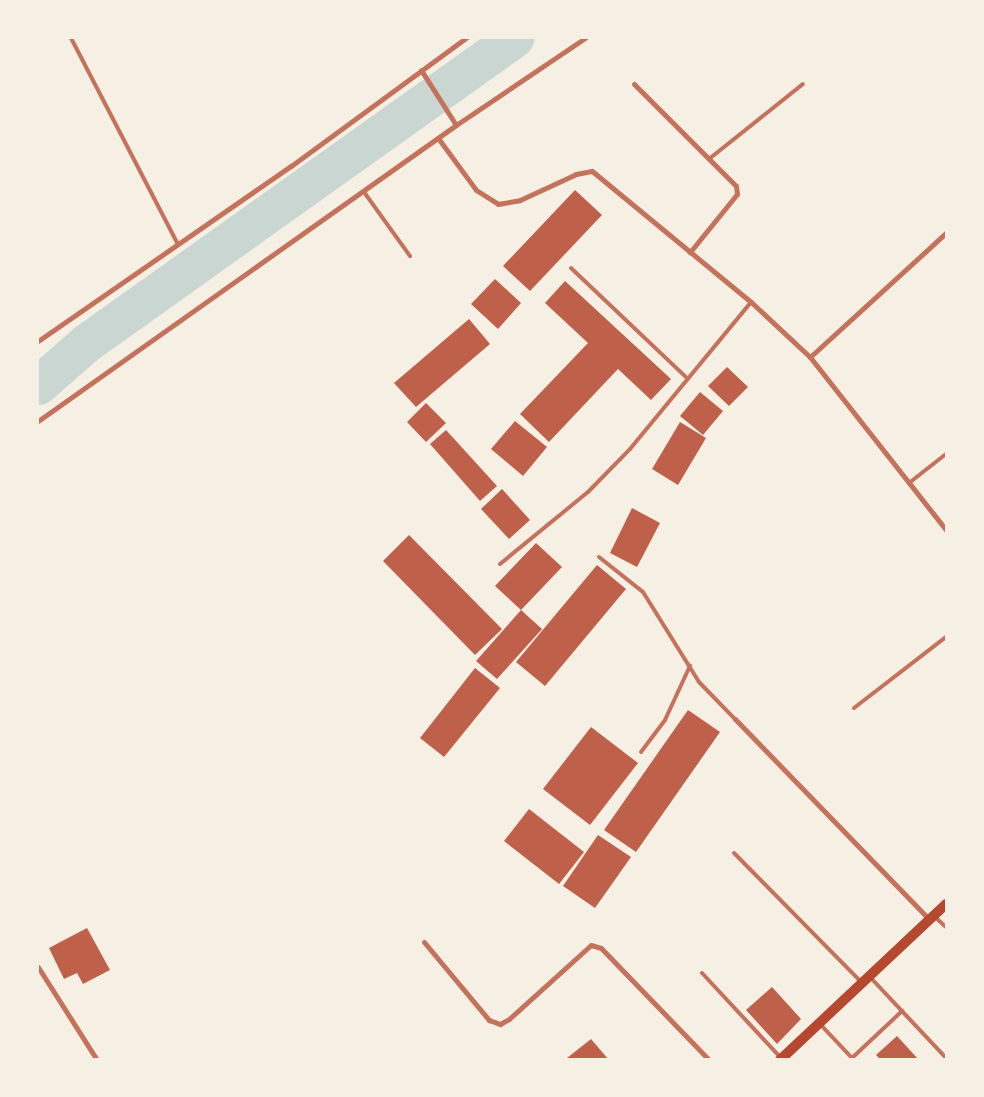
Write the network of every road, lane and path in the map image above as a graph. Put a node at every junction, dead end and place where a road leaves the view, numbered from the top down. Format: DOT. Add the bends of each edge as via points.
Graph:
graph roads {
  1 [pos="71,38"];
  2 [pos="466,38"];
  3 [pos="585,38"];
  4 [pos="421,70"];
  5 [pos="634,84"];
  6 [pos="803,84"];
  7 [pos="456,125"];
  8 [pos="438,138"];
  9 [pos="709,159"];
  10 [pos="364,192"];
  11 [pos="946,232"];
  12 [pos="178,244"];
  13 [pos="690,252"];
  14 [pos="410,256"];
  15 [pos="571,268"];
  16 [pos="751,302"];
  17 [pos="38,341"];
  18 [pos="810,358"];
  19 [pos="687,378"];
  20 [pos="38,421"];
  21 [pos="946,454"];
  22 [pos="908,483"];
  23 [pos="946,530"];
  24 [pos="599,557"];
  25 [pos="500,564"];
  26 [pos="946,637"];
  27 [pos="690,666"];
  28 [pos="854,708"];
  29 [pos="735,719"];
  30 [pos="641,752"];
  31 [pos="734,853"];
  32 [pos="946,904"];
  33 [pos="932,918"];
  34 [pos="946,927"];
  35 [pos="424,942"];
  36 [pos="38,967"];
  37 [pos="702,973"];
  38 [pos="866,980"];
  39 [pos="902,1011"];
  40 [pos="819,1023"];
  41 [pos="946,1058"];
  42 [pos="781,1059"];
  43 [pos="853,1059"];
  44 [pos="97,1060"];
  45 [pos="709,1060"];
  1 -- 12 [label="lane"];
  2 -- 4 [label="street"];
  3 -- 7 [label="street"];
  4 -- 7 [label="street"];
  4 -- 12 [label="street"];
  5 -- 9 [label="street"];
  6 -- 9 [label="lane"];
  7 -- 8 [label="street"];
  8 -- 10 [label="street"];
  8 -- 13 [label="street" via="476,190 498,204 520,200 576,174 592,171"];
  9 -- 13 [label="street" via="736,186 737,194"];
  10 -- 14 [label="lane"];
  10 -- 20 [label="street"];
  11 -- 18 [label="street"];
  12 -- 17 [label="street"];
  13 -- 16 [label="street"];
  15 -- 19 [label="lane"];
  16 -- 18 [label="street"];
  16 -- 19 [label="lane"];
  18 -- 22 [label="street"];
  19 -- 25 [label="lane" via="630,449 588,492"];
  21 -- 22 [label="lane"];
  22 -- 23 [label="street"];
  24 -- 27 [label="lane" via="643,592"];
  26 -- 28 [label="lane"];
  27 -- 29 [label="lane" via="699,682"];
  27 -- 30 [label="lane" via="665,720"];
  29 -- 33 [label="street"];
  31 -- 38 [label="lane"];
  32 -- 33 [label="main road"];
  33 -- 34 [label="lane"];
  33 -- 38 [label="main road"];
  35 -- 45 [label="street" via="489,1020 500,1024 510,1019 591,946 601,948"];
  36 -- 44 [label="street"];
  37 -- 42 [label="lane"];
  38 -- 39 [label="lane"];
  38 -- 40 [label="main road"];
  39 -- 41 [label="lane"];
  39 -- 43 [label="lane"];
  40 -- 42 [label="main road"];
  40 -- 43 [label="lane"];
}
